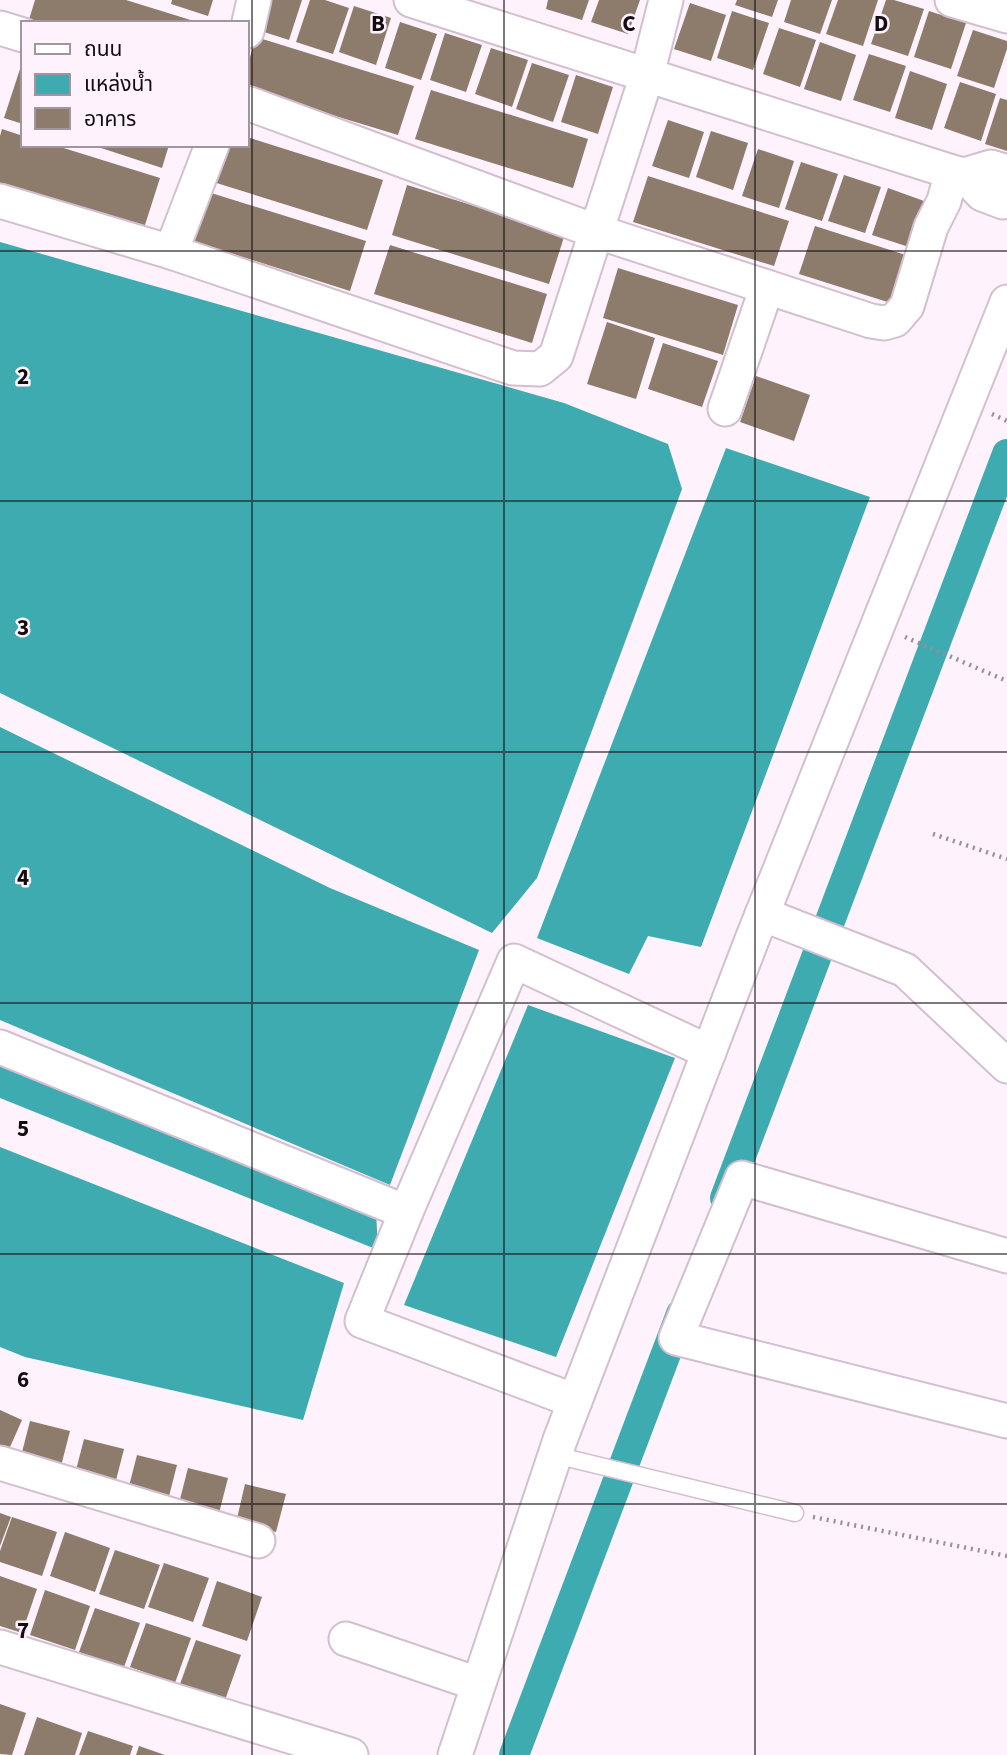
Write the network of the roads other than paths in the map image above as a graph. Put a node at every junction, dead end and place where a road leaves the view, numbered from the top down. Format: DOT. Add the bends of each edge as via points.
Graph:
graph roads {
  1 [pos="254,0"];
  2 [pos="411,0"];
  3 [pos="666,0"];
  4 [pos="952,0"];
  5 [pos="1007,16"];
  6 [pos="248,27"];
  7 [pos="0,28"];
  8 [pos="21,34"];
  9 [pos="647,75"];
  10 [pos="248,103"];
  11 [pos="211,147"];
  12 [pos="958,173"];
  13 [pos="1005,187"];
  14 [pos="0,201"];
  15 [pos="595,231"];
  16 [pos="171,252"];
  17 [pos="767,287"];
  18 [pos="1007,302"];
  19 [pos="725,409"];
  20 [pos="770,918"];
  21 [pos="0,1047"];
  22 [pos="709,1052"];
  23 [pos="1007,1066"];
  24 [pos="406,1212"];
  25 [pos="1007,1256"];
  26 [pos="575,1401"];
  27 [pos="1007,1420"];
  28 [pos="566,1458"];
  29 [pos="0,1463"];
  30 [pos="795,1513"];
  31 [pos="258,1541"];
  32 [pos="346,1639"];
  33 [pos="0,1647"];
  34 [pos="478,1684"];
  35 [pos="351,1755"];
  36 [pos="455,1755"];
  1 -- 6 [label="street"];
  2 -- 9 [label="street"];
  3 -- 9 [label="street"];
  4 -- 5 [label="street"];
  7 -- 8 [label="street"];
  9 -- 12 [label="street"];
  9 -- 15 [label="street"];
  10 -- 15 [label="street"];
  11 -- 16 [label="street"];
  12 -- 13 [label="street" via="991,167"];
  12 -- 17 [label="street" via="931,227 907,306 895,320 871,321"];
  14 -- 16 [label="street"];
  15 -- 16 [label="street" via="556,356 540,369 513,368"];
  15 -- 17 [label="street"];
  17 -- 19 [label="street"];
  18 -- 20 [label="street"];
  20 -- 22 [label="street"];
  20 -- 23 [label="street" via="905,971"];
  21 -- 24 [label="street"];
  22 -- 24 [label="street" via="514,961"];
  22 -- 26 [label="street"];
  24 -- 26 [label="street" via="362,1321"];
  25 -- 27 [label="street" via="742,1178 676,1338"];
  26 -- 28 [label="street"];
  28 -- 30 [label="lane"];
  28 -- 34 [label="street"];
  29 -- 31 [label="street"];
  32 -- 34 [label="street"];
  33 -- 35 [label="street"];
  34 -- 36 [label="street"];
}
